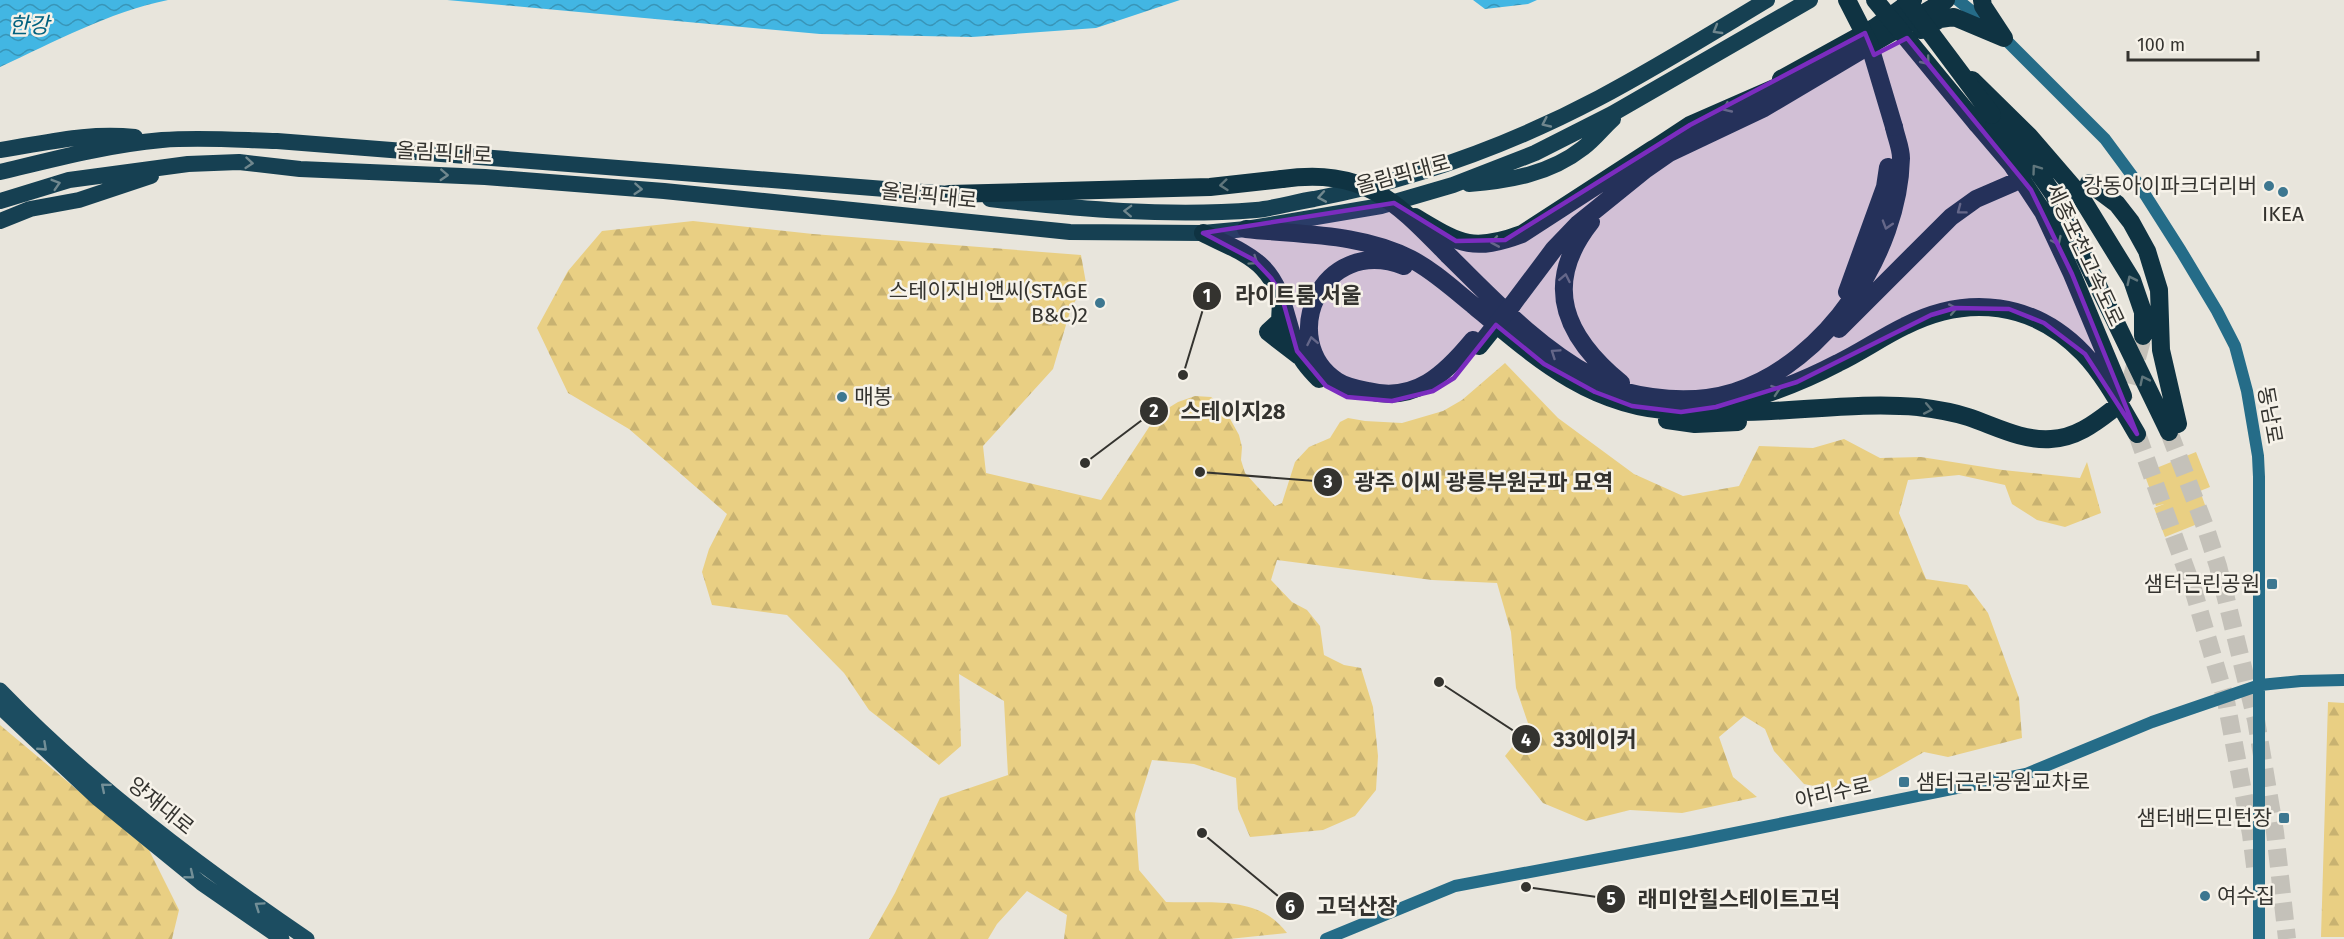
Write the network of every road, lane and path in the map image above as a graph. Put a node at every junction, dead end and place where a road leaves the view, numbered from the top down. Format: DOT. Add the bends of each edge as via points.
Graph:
graph roads {
  1 [pos="1767,0"];
  2 [pos="1809,0"];
  3 [pos="1847,0"];
  4 [pos="1875,0"];
  5 [pos="1906,0"];
  6 [pos="1958,0"];
  7 [pos="1982,0"];
  8 [pos="1930,3"];
  9 [pos="2004,38"];
  10 [pos="1759,102"];
  11 [pos="1990,116"];
  12 [pos="163,140"];
  13 [pos="1653,149"];
  14 [pos="0,150"];
  15 [pos="188,164"];
  16 [pos="0,172"];
  17 [pos="2013,183"];
  18 [pos="2089,183"];
  19 [pos="1623,188"];
  20 [pos="949,194"];
  21 [pos="0,201"];
  22 [pos="0,221"];
  23 [pos="1246,229"];
  24 [pos="1203,233"];
  25 [pos="1452,248"];
  26 [pos="1445,282"];
  27 [pos="1508,302"];
  28 [pos="2143,336"];
  29 [pos="1476,343"];
  30 [pos="1794,361"];
  31 [pos="1633,400"];
  32 [pos="1896,406"];
  33 [pos="2112,410"];
  34 [pos="1681,412"];
  35 [pos="2344,680"];
  36 [pos="2260,685"];
  37 [pos="0,690"];
  38 [pos="0,707"];
  39 [pos="282,939"];
  40 [pos="307,939"];
  41 [pos="1326,939"];
  42 [pos="2259,939"];
  1 -- 20 [label="highway, 올림픽대로, one-way" via="1599,98 1521,135 1441,166 1352,192 1258,210 1165,213 1077,209"];
  2 -- 23 [label="highway, 올림픽대로" via="1535,153 1453,185 1381,206"];
  3 -- 30 [label="highway, one-way, bridge" via="1869,43 1894,127 1901,156 1896,196 1869,272 1838,317"];
  4 -- 11 [label="highway, 세종포천고속도로, one-way, bridge"];
  5 -- 11 [label="highway, 세종포천고속도로, bridge"];
  6 -- 9 [label="main road, 동남로"];
  7 -- 9 [label="highway"];
  8 -- 10 [label="highway"];
  9 -- 10 [label="highway" via="1954,17 1940,19 1816,86"];
  9 -- 36 [label="main road, 동남로" via="2085,118 2129,171 2235,346 2258,456"];
  10 -- 13 [label="highway, one-way" via="1689,125"];
  10 -- 19 [label="highway" via="1669,153"];
  18 -- 11 [label="highway, 세종포천고속도로, one-way" via="2117,204 2147,251 2159,290 2161,350 2174,428 2054,195 2025,153"];
  28 -- 11 [label="highway, one-way" via="2139,296 2132,280 2079,194"];
  11 -- 34 [label="highway, 세종포천고속도로" via="2012,165 2043,212 2110,362 2137,434 2085,354 2063,335 2028,315 1978,306 1930,315 1835,365 1768,393"];
  12 -- 14 [label="highway" via="114,135 66,137"];
  12 -- 16 [label="highway, 올림픽대로" via="99,148"];
  12 -- 20 [label="highway, 올림픽대로" via="277,141"];
  13 -- 25 [label="highway, one-way" via="1522,234"];
  13 -- 27 [label="highway" via="1573,218"];
  21 -- 15 [label="highway, 올림픽대로, one-way" via="69,180"];
  15 -- 22 [label="highway" via="79,200 30,208"];
  15 -- 24 [label="highway, 올림픽대로, one-way" via="239,162 300,169 485,177 1070,232"];
  17 -- 30 [label="highway, one-way" via="1976,199 1951,218 1830,338"];
  19 -- 27 [label="highway" via="1578,224"];
  31 -- 19 [label="highway, one-way" via="1580,340 1566,313 1563,285 1569,258 1582,234"];
  25 -- 20 [label="highway, one-way, bridge" via="1375,191 1332,177 1210,187"];
  23 -- 24 [label="highway, 올림픽대로"];
  23 -- 26 [label="highway" via="1337,237 1380,247 1409,258"];
  24 -- 29 [label="highway, one-way" via="1254,260 1271,278 1279,291 1297,351 1326,386 1347,397 1392,401 1415,397 1454,378"];
  31 -- 25 [label="highway, one-way" via="1539,343"];
  29 -- 26 [label="highway, one-way" via="1425,385 1390,393 1338,382 1316,357 1310,339 1316,296 1342,268 1374,260 1398,264"];
  26 -- 31 [label="highway" via="1544,364 1595,392"];
  27 -- 29 [label="highway, bridge"];
  30 -- 31 [label="highway" via="1734,392 1704,398"];
  31 -- 32 [label="highway" via="1661,419 1695,424 1860,416"];
  31 -- 34 [label="highway"];
  32 -- 33 [label="highway, one-way" via="1966,416 2020,436 2052,439 2078,433"];
  32 -- 34 [label="highway"];
  35 -- 36 [label="main road, 아리수로"];
  36 -- 41 [label="main road, 아리수로" via="2152,722 2026,774 1455,886"];
  36 -- 42 [label="main road, 동남로"];
  40 -- 37 [label="main road, 양재대로, one-way" via="157,831"];
  38 -- 39 [label="main road, 양재대로, one-way" via="98,799 201,883"];
}
